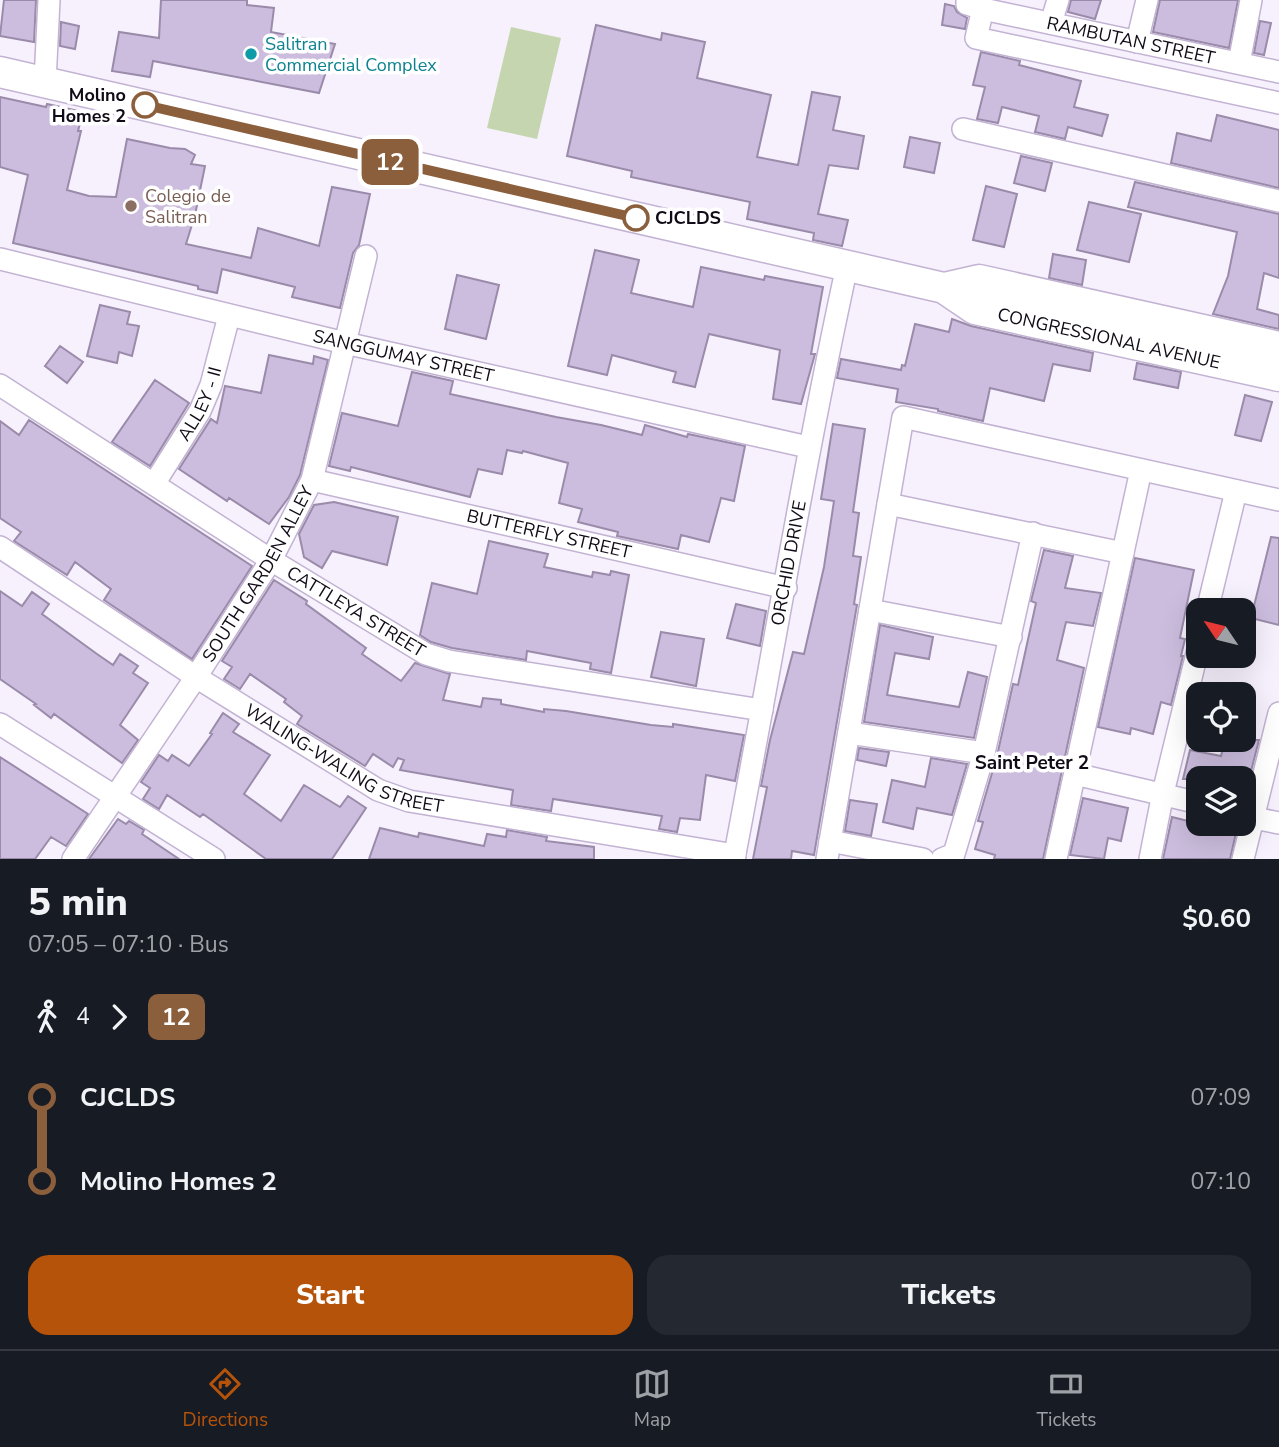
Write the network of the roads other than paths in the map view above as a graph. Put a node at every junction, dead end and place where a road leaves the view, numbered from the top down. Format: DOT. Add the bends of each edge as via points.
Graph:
graph roads {
  1 [pos="49,0"];
  2 [pos="1058,0"];
  3 [pos="1147,0"];
  4 [pos="1251,0"];
  5 [pos="975,4"];
  6 [pos="1052,23"];
  7 [pos="1137,42"];
  8 [pos="1239,63"];
  9 [pos="0,72"];
  10 [pos="1279,72"];
  11 [pos="45,82"];
  12 [pos="1279,103"];
  13 [pos="963,129"];
  14 [pos="1279,201"];
  15 [pos="366,256"];
  16 [pos="0,259"];
  17 [pos="847,267"];
  18 [pos="944,288"];
  19 [pos="229,316"];
  20 [pos="345,344"];
  21 [pos="1279,347"];
  22 [pos="1279,376"];
  23 [pos="0,384"];
  24 [pos="808,447"];
  25 [pos="1141,470"];
  26 [pos="312,480"];
  27 [pos="154,484"];
  28 [pos="1236,491"];
  29 [pos="1279,500"];
  30 [pos="888,504"];
  31 [pos="1033,533"];
  32 [pos="0,547"];
  33 [pos="1123,553"];
  34 [pos="271,560"];
  35 [pos="786,588"];
  36 [pos="1210,598"];
  37 [pos="870,610"];
  38 [pos="1011,637"];
  39 [pos="1193,668"];
  40 [pos="196,677"];
  41 [pos="762,710"];
  42 [pos="1279,713"];
  43 [pos="0,724"];
  44 [pos="849,733"];
  45 [pos="984,753"];
  46 [pos="1075,774"];
  47 [pos="1256,790"];
  48 [pos="1163,793"];
  49 [pos="116,797"];
  50 [pos="1186,799"];
  51 [pos="1256,819"];
  52 [pos="1279,823"];
  53 [pos="1246,836"];
  54 [pos="828,850"];
  55 [pos="735,857"];
  56 [pos="74,859"];
  57 [pos="214,859"];
  58 [pos="923,859"];
  59 [pos="942,859"];
  60 [pos="1056,859"];
  61 [pos="1150,859"];
  62 [pos="1243,859"];
  1 -- 11 [label="street"];
  2 -- 6 [label="street"];
  3 -- 7 [label="street"];
  4 -- 8 [label="street"];
  5 -- 6 [label="street, RAMBUTAN STREET"];
  5 -- 12 [label="street" via="976,38"];
  6 -- 7 [label="street, RAMBUTAN STREET"];
  7 -- 8 [label="street, RAMBUTAN STREET"];
  8 -- 10 [label="street, RAMBUTAN STREET"];
  9 -- 11 [label="main road, CONGRESSIONAL AVENUE"];
  11 -- 17 [label="main road, CONGRESSIONAL AVENUE"];
  13 -- 14 [label="street"];
  15 -- 20 [label="street, SOUTH GARDEN ALLEY"];
  16 -- 19 [label="street, SANGGUMAY STREET"];
  17 -- 18 [label="main road, CONGRESSIONAL AVENUE"];
  17 -- 24 [label="street, ORCHID DRIVE"];
  18 -- 21 [label="main road, CONGRESSIONAL AVENUE" via="979,280"];
  18 -- 22 [label="main road, CONGRESSIONAL AVENUE" via="975,309"];
  19 -- 20 [label="street, SANGGUMAY STREET"];
  19 -- 27 [label="street, ALLEY - II" via="200,411"];
  20 -- 24 [label="street, SANGGUMAY STREET"];
  20 -- 26 [label="street, SOUTH GARDEN ALLEY"];
  23 -- 27 [label="street, CATTLEYA STREET"];
  24 -- 35 [label="street, ORCHID DRIVE"];
  25 -- 28 [label="street"];
  25 -- 30 [label="street" via="903,417"];
  25 -- 33 [label="street"];
  26 -- 34 [label="street, SOUTH GARDEN ALLEY"];
  26 -- 35 [label="street, BUTTERFLY STREET"];
  27 -- 34 [label="street, CATTLEYA STREET"];
  28 -- 29 [label="street"];
  28 -- 36 [label="street"];
  30 -- 31 [label="street"];
  30 -- 37 [label="street"];
  31 -- 33 [label="street"];
  31 -- 38 [label="street"];
  32 -- 40 [label="street, WALING-WALING STREET"];
  33 -- 46 [label="street"];
  34 -- 40 [label="street, SOUTH GARDEN ALLEY"];
  34 -- 41 [label="street, CATTLEYA STREET" via="426,654"];
  35 -- 41 [label="street, ORCHID DRIVE"];
  37 -- 38 [label="street"];
  37 -- 44 [label="street"];
  38 -- 45 [label="street"];
  39 -- 48 [label="street"];
  40 -- 49 [label="street, SOUTH GARDEN ALLEY"];
  40 -- 55 [label="street, WALING-WALING STREET" via="378,790 409,800"];
  41 -- 55 [label="street, ORCHID DRIVE"];
  42 -- 47 [label="street"];
  43 -- 49 [label="street"];
  44 -- 45 [label="street"];
  44 -- 54 [label="street"];
  45 -- 59 [label="street" via="954,854"];
  46 -- 48 [label="street"];
  46 -- 60 [label="street"];
  48 -- 50 [label="street"];
  48 -- 61 [label="street"];
  49 -- 56 [label="street, SOUTH GARDEN ALLEY"];
  49 -- 57 [label="street"];
  51 -- 52 [label="street"];
  53 -- 62 [label="street"];
  54 -- 58 [label="street"];
}
